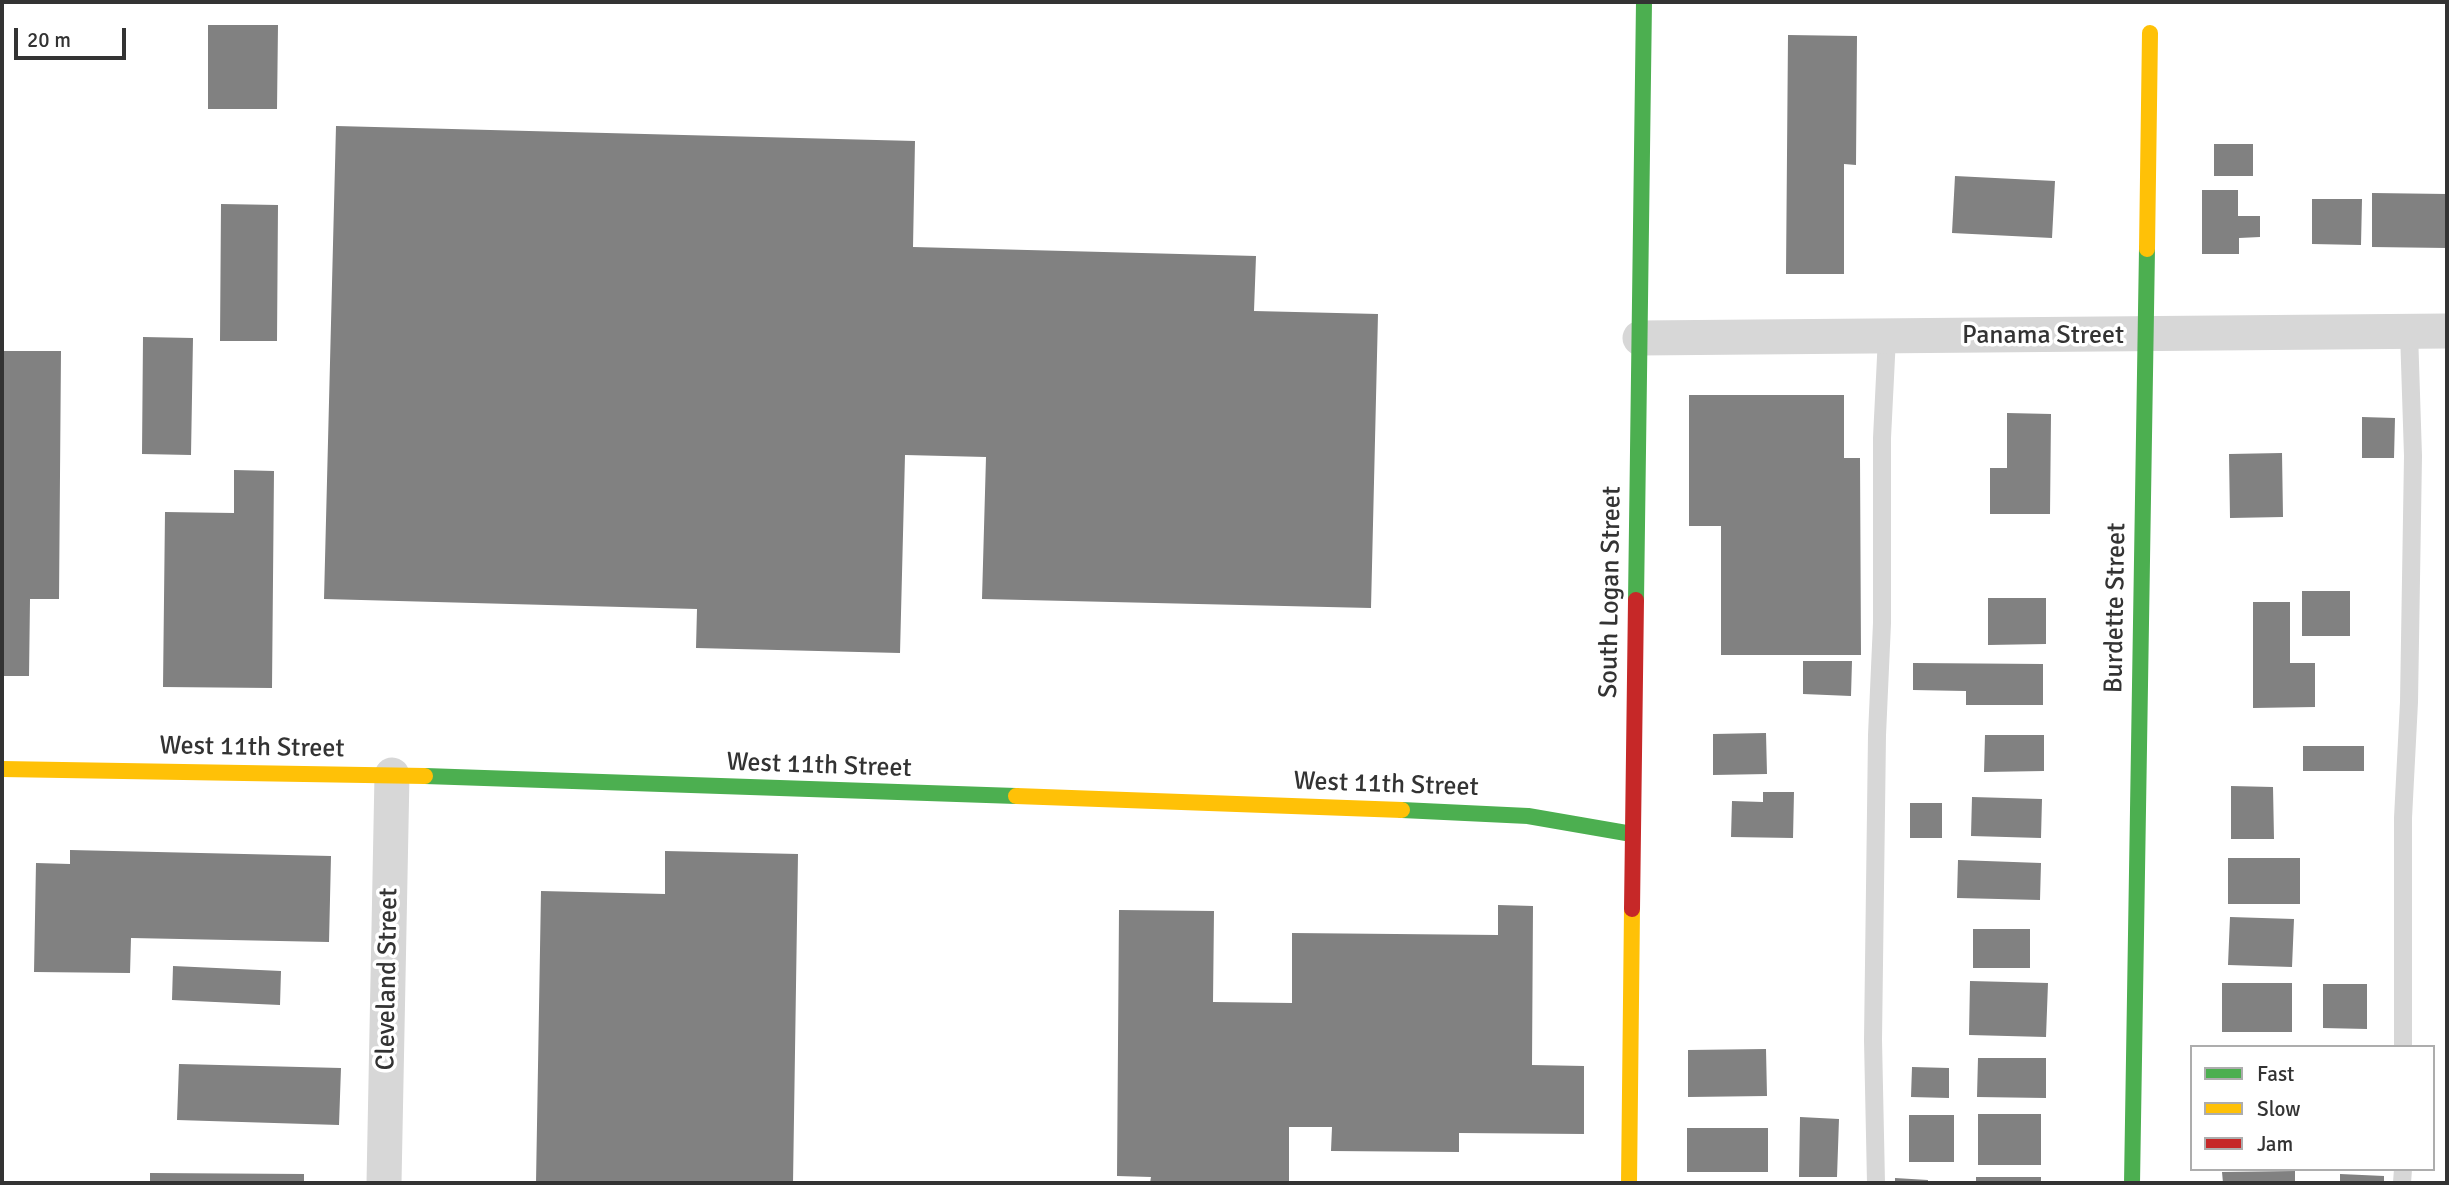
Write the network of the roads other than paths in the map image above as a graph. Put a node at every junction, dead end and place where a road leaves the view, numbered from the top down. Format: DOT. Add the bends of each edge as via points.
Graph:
graph roads {
  1 [pos="1644,2"];
  2 [pos="2150,33"];
  3 [pos="2447,331"];
  4 [pos="2409,332"];
  5 [pos="2144,335"];
  6 [pos="1887,337"];
  7 [pos="1640,338"];
  8 [pos="2,769"];
  9 [pos="392,775"];
  10 [pos="1632,834"];
  11 [pos="2403,1045"];
  12 [pos="384,1183"];
  13 [pos="1629,1183"];
  14 [pos="1876,1183"];
  15 [pos="2132,1183"];
  1 -- 7 [label="street, South Logan Street"];
  2 -- 5 [label="street, Burdette Street"];
  3 -- 4 [label="street, Panama Street"];
  4 -- 5 [label="street, Panama Street"];
  4 -- 11 [label="lane" via="2413,456 2403,818"];
  5 -- 6 [label="street, Panama Street"];
  5 -- 15 [label="street, Burdette Street"];
  6 -- 7 [label="street, Panama Street"];
  6 -- 14 [label="lane" via="1873,1040"];
  7 -- 10 [label="street, South Logan Street"];
  8 -- 9 [label="street, West 11th Street"];
  9 -- 10 [label="street, West 11th Street" via="1528,816"];
  9 -- 12 [label="street, Cleveland Street"];
  10 -- 13 [label="street, South Logan Street"];
}
